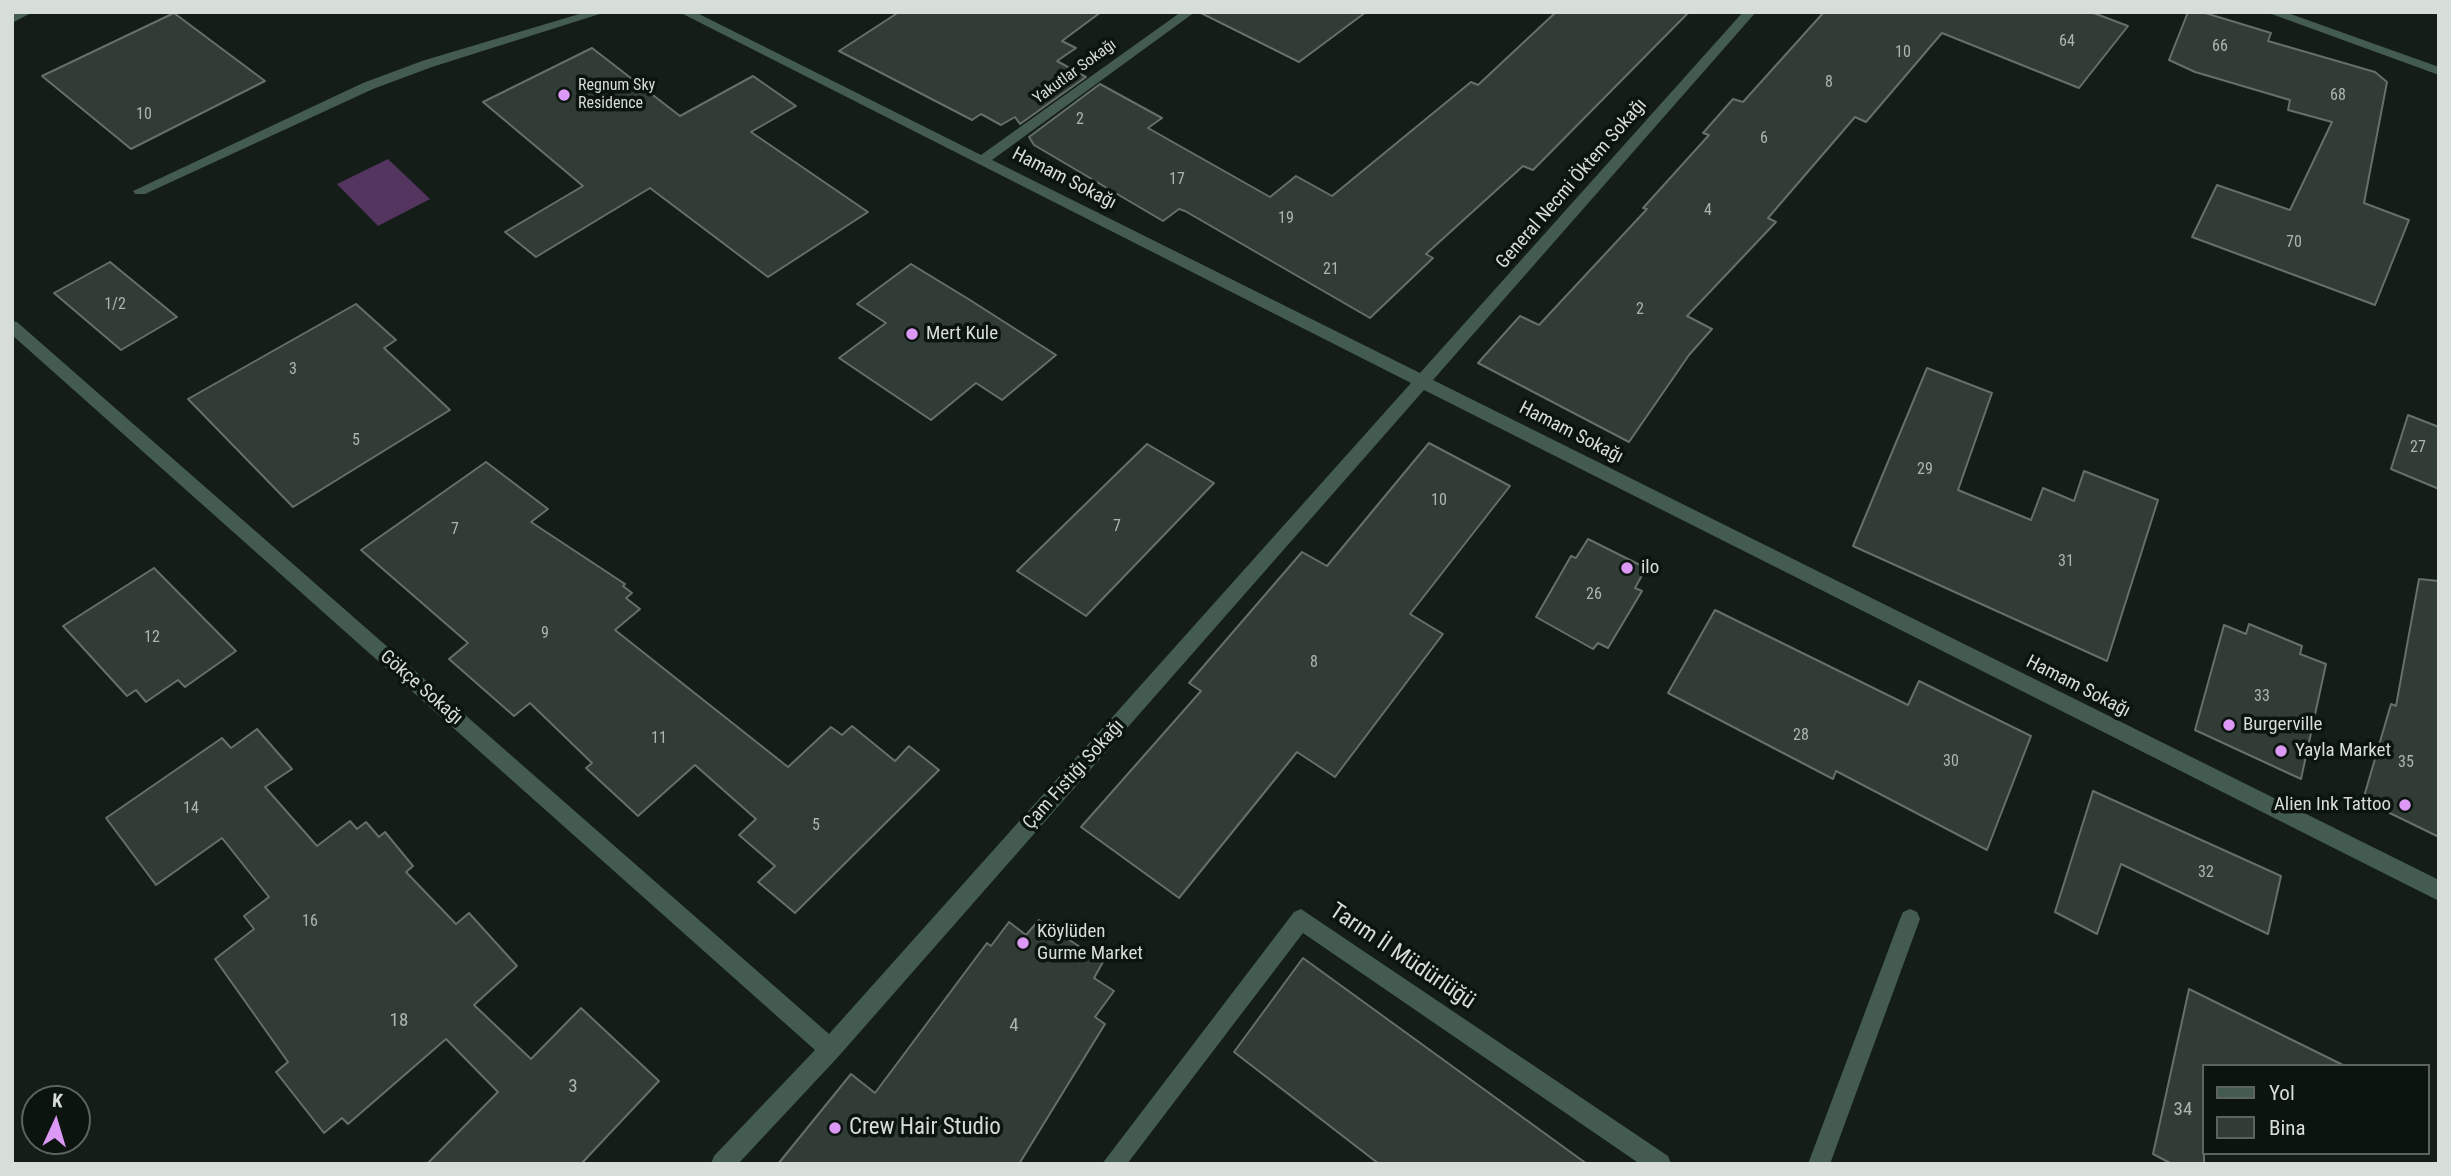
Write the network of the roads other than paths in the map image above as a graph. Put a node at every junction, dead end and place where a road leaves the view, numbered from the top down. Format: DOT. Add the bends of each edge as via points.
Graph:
graph roads {
  1 [pos="27,12"];
  2 [pos="600,12"];
  3 [pos="685,12"];
  4 [pos="1189,12"];
  5 [pos="1750,12"];
  6 [pos="2272,12"];
  7 [pos="12,19"];
  8 [pos="2439,71"];
  9 [pos="981,161"];
  10 [pos="140,191"];
  11 [pos="12,327"];
  12 [pos="1423,382"];
  13 [pos="2439,891"];
  14 [pos="1910,919"];
  15 [pos="830,1049"];
  16 [pos="722,1164"];
  17 [pos="1113,1164"];
  18 [pos="1660,1164"];
  19 [pos="1819,1164"];
  1 -- 7 [label="street"];
  2 -- 10 [label="street" via="368,86"];
  3 -- 9 [label="street, Hamam Sokağı"];
  4 -- 9 [label="street, Yakutlar Sokağı"];
  5 -- 12 [label="street, General Necmi Öktem Sokağı"];
  6 -- 8 [label="street"];
  9 -- 12 [label="street, Hamam Sokağı"];
  11 -- 15 [label="street, Gökçe Sokağı"];
  12 -- 13 [label="street, Hamam Sokağı"];
  12 -- 15 [label="street, Çam Fıstığı Sokağı"];
  14 -- 19 [label="street"];
  15 -- 16 [label="street, Çam Fıstığı Sokağı"];
  17 -- 18 [label="street, Tarım İl Müdürlüğü" via="1301,919"];
}
